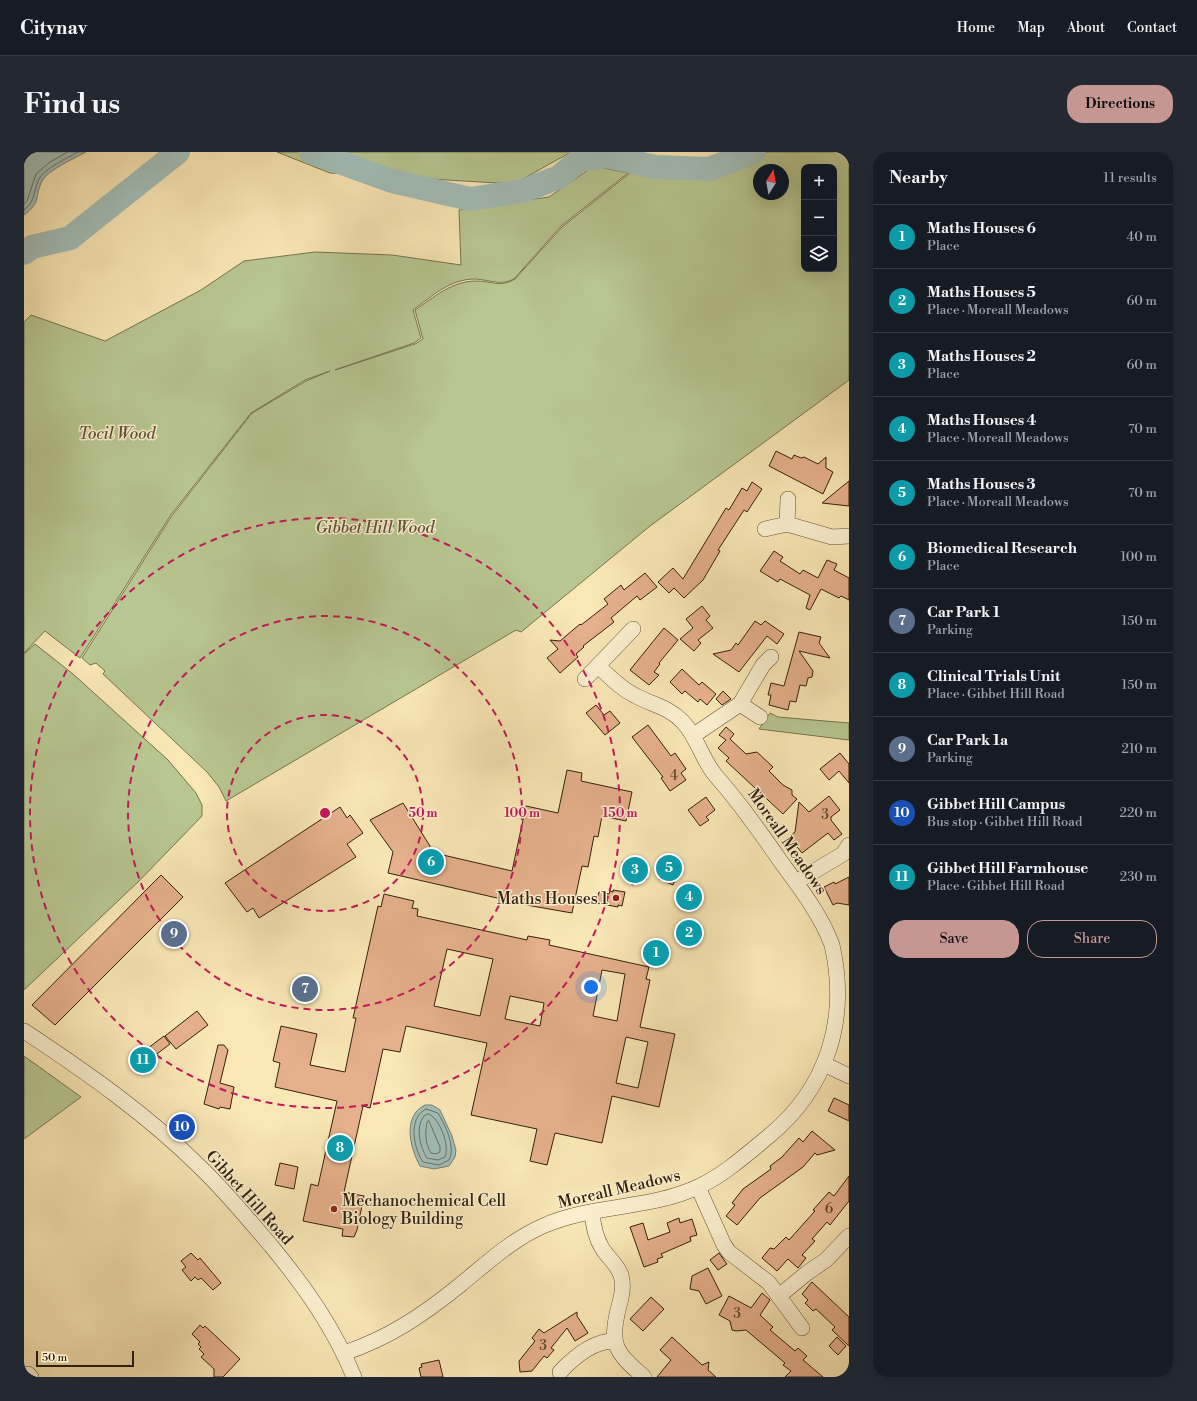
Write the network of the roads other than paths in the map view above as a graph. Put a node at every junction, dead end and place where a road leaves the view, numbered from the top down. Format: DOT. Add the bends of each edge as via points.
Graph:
graph roads {
  1 [pos="788,500"];
  2 [pos="787,524"];
  3 [pos="765,528"];
  4 [pos="849,536"];
  5 [pos="633,629"];
  6 [pos="771,657"];
  7 [pos="598,666"];
  8 [pos="585,680"];
  9 [pos="740,704"];
  10 [pos="760,717"];
  11 [pos="694,735"];
  12 [pos="849,845"];
  13 [pos="796,882"];
  14 [pos="24,1031"];
  15 [pos="828,1066"];
  16 [pos="849,1076"];
  17 [pos="698,1187"];
  18 [pos="592,1212"];
  19 [pos="848,1239"];
  20 [pos="780,1296"];
  21 [pos="802,1328"];
  22 [pos="614,1341"];
  23 [pos="344,1353"];
  24 [pos="560,1372"];
  25 [pos="354,1377"];
  26 [pos="644,1377"];
  1 -- 2 [label="street"];
  2 -- 3 [label="street"];
  2 -- 4 [label="street" via="832,537"];
  5 -- 7 [label="street"];
  6 -- 9 [label="street" via="763,665"];
  7 -- 8 [label="street"];
  7 -- 11 [label="street, Moreall Meadows" via="624,690 674,713"];
  9 -- 10 [label="street"];
  9 -- 11 [label="street"];
  11 -- 13 [label="street, Moreall Meadows" via="711,769 733,794"];
  12 -- 13 [label="street" via="843,854"];
  13 -- 15 [label="street, Moreall Meadows" via="824,925 833,945 841,980 840,1027"];
  14 -- 23 [label="street, Gibbet Hill Road" via="146,1119 201,1168 292,1271 323,1314"];
  15 -- 16 [label="street"];
  15 -- 17 [label="street, Moreall Meadows" via="808,1097 786,1121 720,1175"];
  17 -- 18 [label="street, Moreall Meadows" via="637,1205"];
  17 -- 20 [label="street" via="724,1245 733,1255 762,1276"];
  18 -- 22 [label="street" via="597,1239 618,1268 622,1281"];
  18 -- 23 [label="street, Moreall Meadows" via="532,1230 504,1248 402,1328"];
  19 -- 20 [label="street"];
  20 -- 21 [label="street"];
  22 -- 24 [label="street" via="605,1341 593,1346 571,1360"];
  22 -- 26 [label="street" via="622,1358"];
  23 -- 25 [label="street, Gibbet Hill Road"];
}
